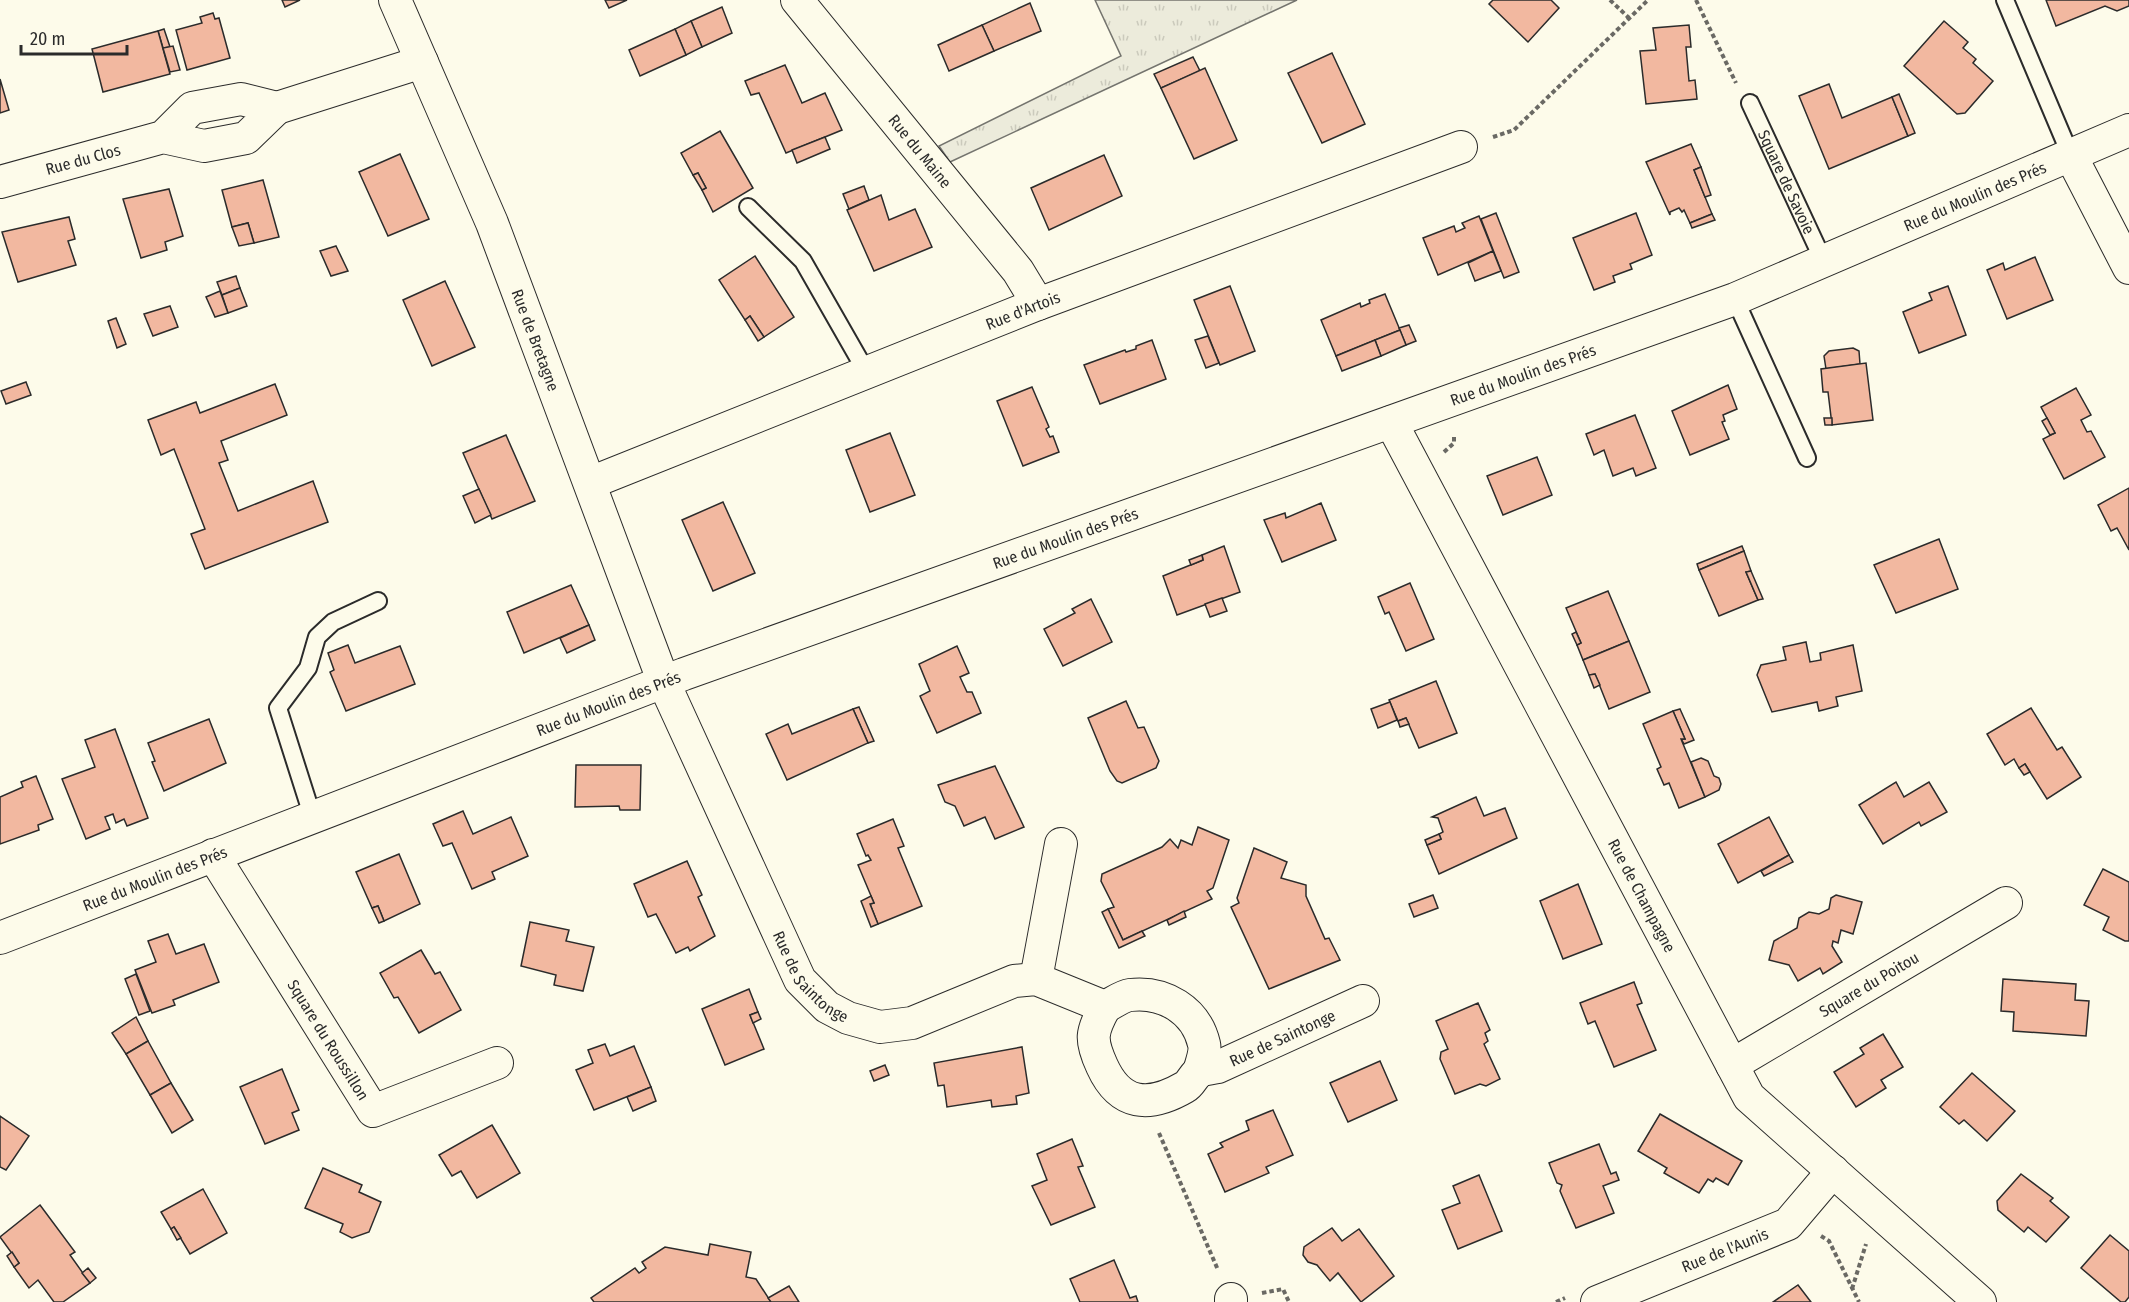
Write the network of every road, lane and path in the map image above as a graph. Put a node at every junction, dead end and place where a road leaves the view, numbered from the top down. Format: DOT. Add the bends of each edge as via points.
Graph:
graph roads {
  1 [pos="395,0"];
  2 [pos="797,0"];
  3 [pos="1610,0"];
  4 [pos="1648,0"];
  5 [pos="1696,0"];
  6 [pos="2005,0"];
  7 [pos="1629,18"];
  8 [pos="422,62"];
  9 [pos="1750,103"];
  10 [pos="2129,130"];
  11 [pos="1461,147"];
  12 [pos="2070,154"];
  13 [pos="0,182"];
  14 [pos="748,207"];
  15 [pos="1824,262"];
  16 [pos="2129,268"];
  17 [pos="1735,299"];
  18 [pos="1038,304"];
  19 [pos="867,373"];
  20 [pos="1449,401"];
  21 [pos="1391,422"];
  22 [pos="1807,458"];
  23 [pos="1415,468"];
  24 [pos="590,483"];
  25 [pos="378,601"];
  26 [pos="664,683"];
  27 [pos="312,815"];
  28 [pos="1061,844"];
  29 [pos="213,855"];
  30 [pos="2006,903"];
  31 [pos="0,938"];
  32 [pos="1036,979"];
  33 [pos="1363,1001"];
  34 [pos="1105,1007"];
  35 [pos="497,1063"];
  36 [pos="1732,1065"];
  37 [pos="1199,1072"];
  38 [pos="1145,1101"];
  39 [pos="1833,1171"];
  40 [pos="1882,1215"];
  41 [pos="1788,1224"];
  42 [pos="1852,1290"];
  43 [pos="1582,1300"];
  44 [pos="1231,1301"];
  45 [pos="1289,1302"];
  46 [pos="1556,1302"];
  47 [pos="1858,1302"];
  48 [pos="1980,1302"];
  1 -- 8 [label="street, Rue de Bretagne"];
  2 -- 18 [label="street, Rue du Maine" via="1018,271"];
  3 -- 7 [label="path"];
  4 -- 7 [label="path"];
  5 -- 9 [label="path" via="1737,85"];
  6 -- 12 [label="lane"];
  7 -- 11 [label="path" via="1514,130"];
  8 -- 13 [label="street, Rue du Clos" via="277,108 246,138 204,146 163,137"];
  8 -- 24 [label="street, Rue de Bretagne" via="492,223"];
  9 -- 15 [label="lane, Square de Savoie"];
  10 -- 12 [label="street, Rue du Moulin des Prés"];
  11 -- 18 [label="street, Rue d'Artois"];
  12 -- 15 [label="street, Rue du Moulin des Prés"];
  12 -- 16 [label="street"];
  14 -- 19 [label="lane" via="803,261"];
  15 -- 17 [label="street, Rue du Moulin des Prés"];
  17 -- 20 [label="street, Rue du Moulin des Prés"];
  17 -- 22 [label="lane"];
  18 -- 19 [label="street, Rue d'Artois"];
  19 -- 24 [label="street, Rue d'Artois"];
  20 -- 21 [label="street, Rue du Moulin des Prés"];
  20 -- 23 [label="path" via="1454,443 1439,458"];
  21 -- 23 [label="street, Rue de Champagne"];
  21 -- 26 [label="street, Rue du Moulin des Prés"];
  23 -- 36 [label="street, Rue de Champagne"];
  24 -- 26 [label="street, Rue de Bretagne"];
  25 -- 27 [label="lane" via="333,622 317,637 308,668 278,708"];
  26 -- 27 [label="street, Rue du Moulin des Prés"];
  26 -- 32 [label="street, Rue de Saintonge" via="800,980 827,1007 869,1024 891,1026 912,1023 1014,981"];
  27 -- 29 [label="street, Rue du Moulin des Prés"];
  28 -- 32 [label="street"];
  29 -- 31 [label="street, Rue du Moulin des Prés"];
  29 -- 35 [label="street, Square du Roussillon" via="373,1111"];
  30 -- 36 [label="street, Square du Poitou"];
  32 -- 34 [label="street"];
  33 -- 37 [label="street, Rue de Saintonge"];
  34 -- 37 [label="street, Rue de Saintonge" via="1128,995 1160,996 1179,1006 1194,1023 1205,1046"];
  34 -- 38 [label="street" via="1094,1026 1092,1045 1116,1090"];
  36 -- 39 [label="street, Rue de Champagne" via="1749,1097"];
  37 -- 38 [label="street, Rue de Saintonge" via="1187,1086"];
  38 -- 44 [label="path"];
  39 -- 40 [label="street, Rue de Champagne"];
  39 -- 41 [label="street, Rue de l'Aunis"];
  40 -- 42 [label="path" via="1870,1232"];
  40 -- 48 [label="street, Rue de Champagne"];
  41 -- 42 [label="path" via="1813,1230 1829,1241"];
  41 -- 43 [label="street, Rue de l'Aunis"];
  42 -- 47 [label="path"];
  43 -- 46 [label="path"];
  44 -- 45 [label="path" via="1283,1289"];
}
